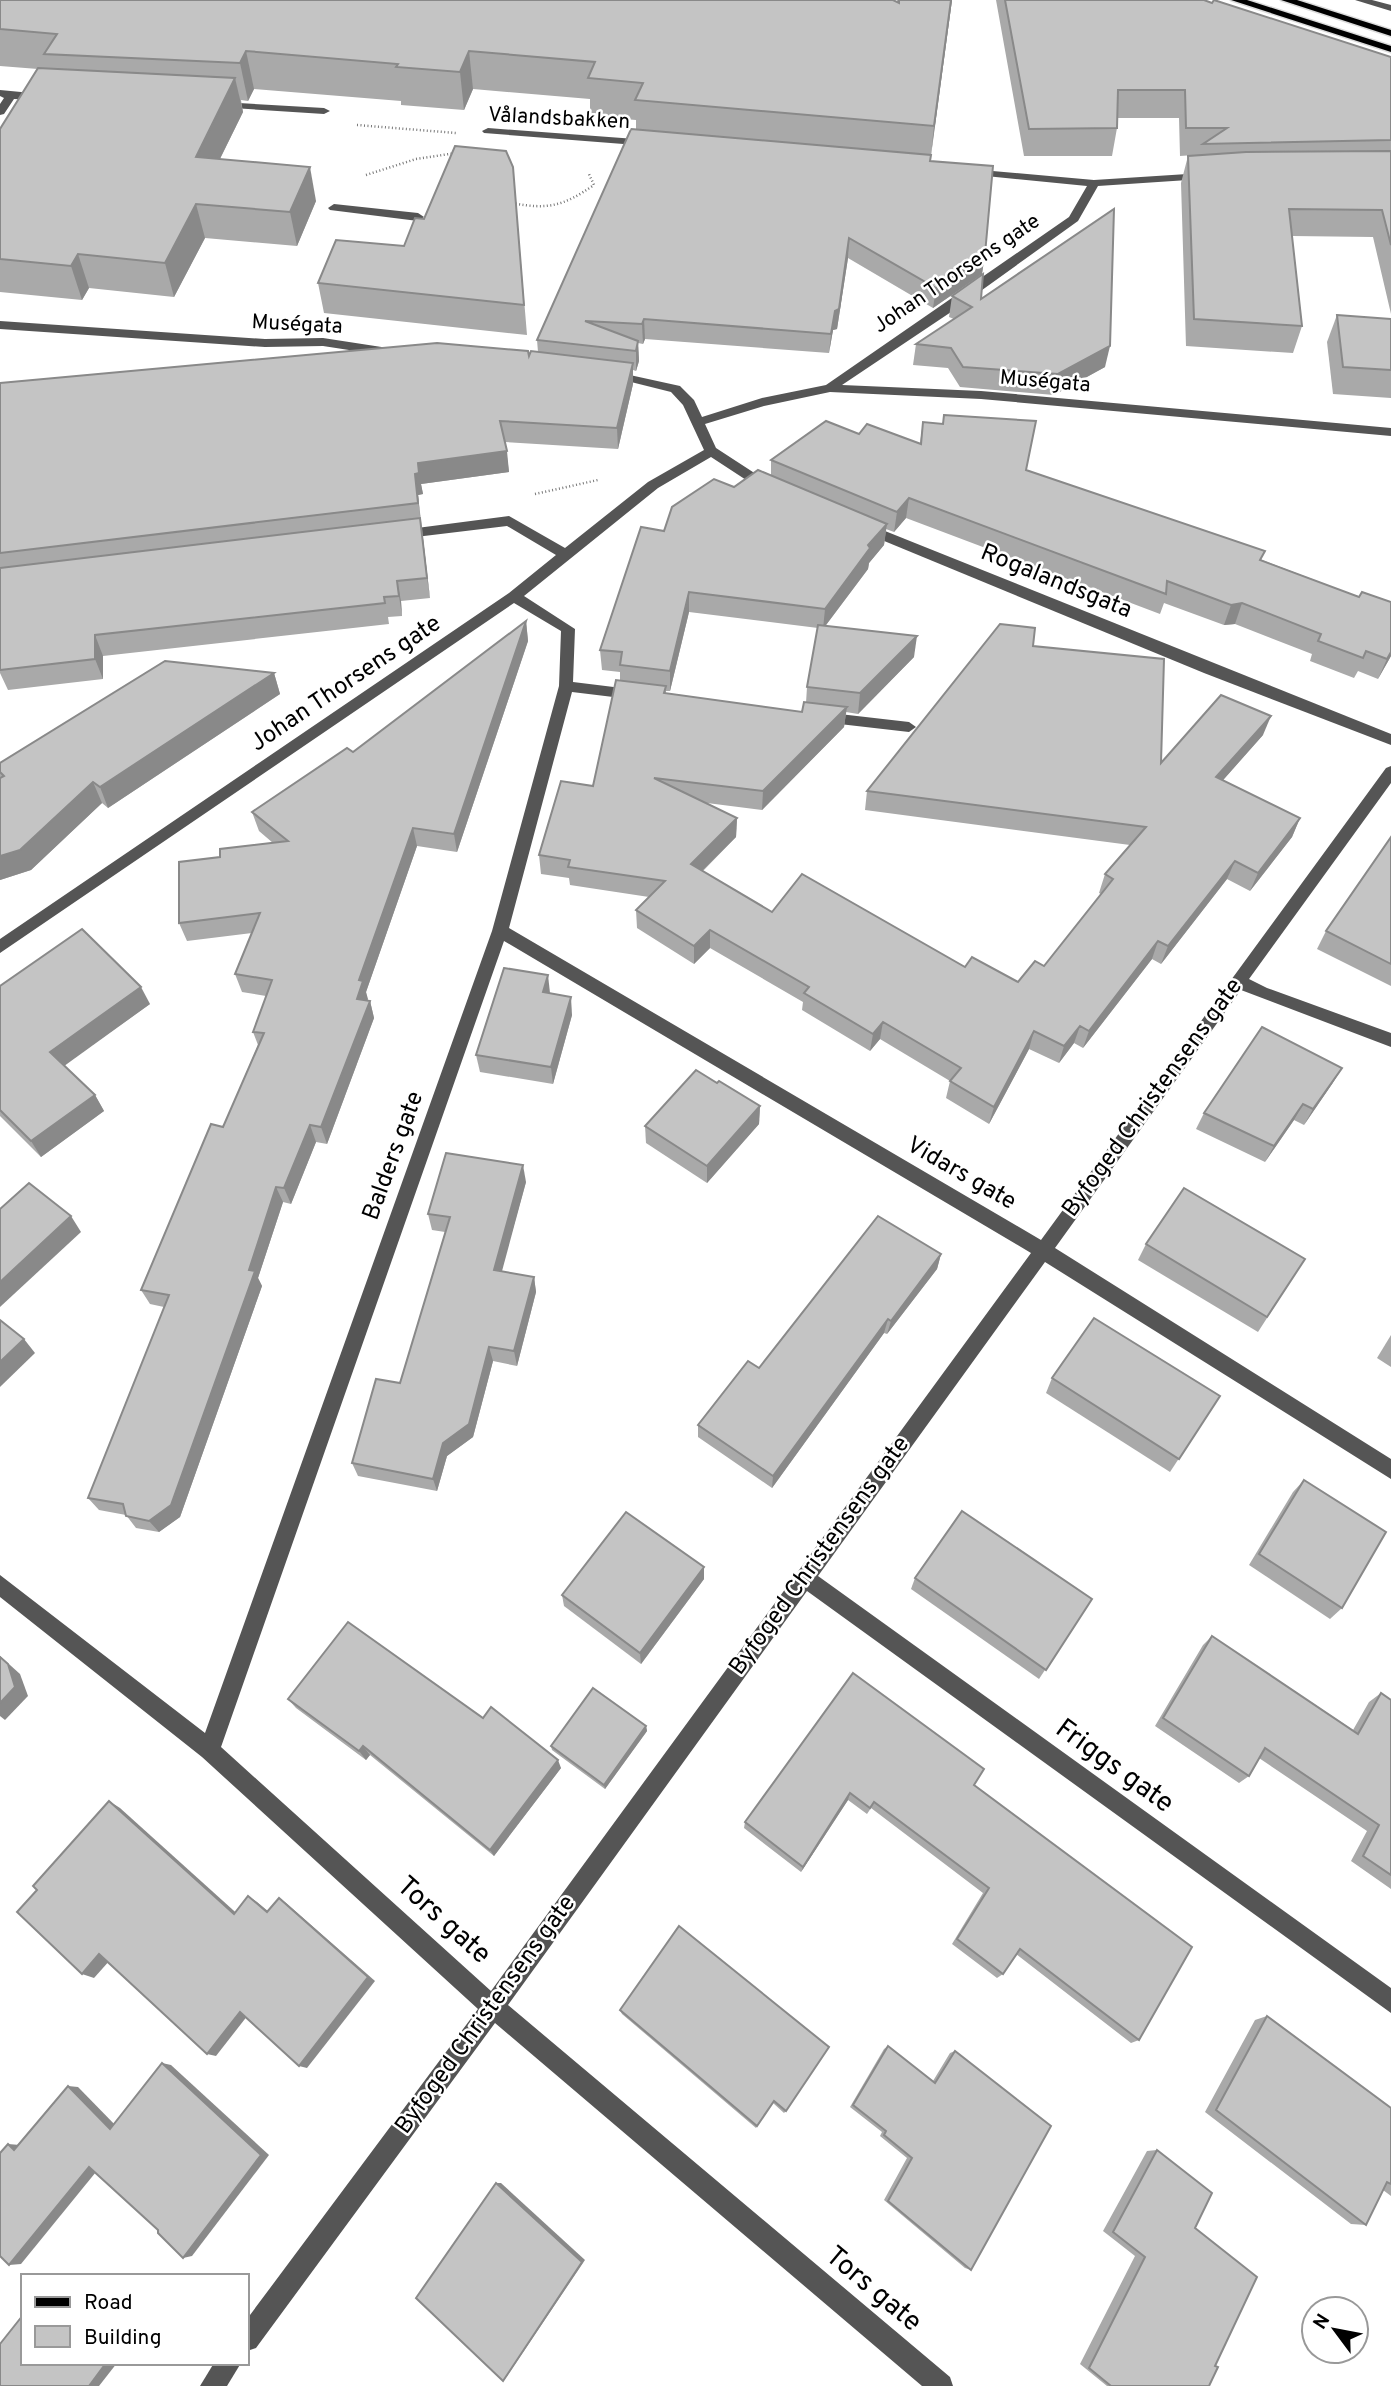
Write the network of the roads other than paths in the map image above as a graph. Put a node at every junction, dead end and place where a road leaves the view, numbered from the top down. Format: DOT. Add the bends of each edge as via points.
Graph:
graph roads {
  1 [pos="1236,0"];
  2 [pos="1360,0"];
  3 [pos="1293,1"];
  4 [pos="1391,8"];
  5 [pos="1391,33"];
  6 [pos="1391,49"];
  7 [pos="5,94"];
  8 [pos="60,97"];
  9 [pos="211,104"];
  10 [pos="324,111"];
  11 [pos="0,113"];
  12 [pos="488,131"];
  13 [pos="656,144"];
  14 [pos="957,170"];
  15 [pos="1212,175"];
  16 [pos="1094,183"];
  17 [pos="334,208"];
  18 [pos="418,217"];
  19 [pos="0,325"];
  20 [pos="400,353"];
  21 [pos="597,371"];
  22 [pos="830,388"];
  23 [pos="698,422"];
  24 [pos="1391,432"];
  25 [pos="711,450"];
  26 [pos="781,494"];
  27 [pos="856,525"];
  28 [pos="385,536"];
  29 [pos="564,554"];
  30 [pos="514,596"];
  31 [pos="566,686"];
  32 [pos="648,696"];
  33 [pos="813,716"];
  34 [pos="909,727"];
  35 [pos="1391,740"];
  36 [pos="1391,772"];
  37 [pos="500,931"];
  38 [pos="0,947"];
  39 [pos="1238,981"];
  40 [pos="1391,1040"];
  41 [pos="1042,1250"];
  42 [pos="1391,1470"];
  43 [pos="805,1577"];
  44 [pos="0,1585"];
  45 [pos="209,1750"];
  46 [pos="1391,2001"];
  47 [pos="493,2007"];
  48 [pos="248,2338"];
  49 [pos="228,2365"];
  50 [pos="212,2386"];
  51 [pos="941,2386"];
  1 -- 6 [label="main road"];
  2 -- 4 [label="street"];
  3 -- 5 [label="main road"];
  7 -- 8 [label="street"];
  7 -- 11 [label="street"];
  9 -- 10 [label="street"];
  12 -- 13 [label="street, Vålandsbakken"];
  14 -- 16 [label="street"];
  15 -- 16 [label="street"];
  16 -- 22 [label="street, Johan Thorsens gate" via="1074,219"];
  17 -- 18 [label="street"];
  19 -- 20 [label="street, Muségata" via="265,343 323,342"];
  21 -- 23 [label="street" via="675,389"];
  22 -- 23 [label="street, Muségata"];
  22 -- 24 [label="street, Muségata" via="981,395"];
  23 -- 25 [label="street"];
  25 -- 26 [label="street"];
  25 -- 29 [label="street, Johan Thorsens gate" via="653,485"];
  27 -- 35 [label="street, Rogalandsgata"];
  28 -- 29 [label="street" via="509,521"];
  29 -- 30 [label="street, Johan Thorsens gate"];
  30 -- 31 [label="street, Balders gate" via="568,629"];
  30 -- 38 [label="street, Johan Thorsens gate"];
  31 -- 32 [label="street"];
  31 -- 37 [label="street, Balders gate"];
  33 -- 34 [label="street"];
  36 -- 39 [label="street, Byfoged Christensens gate"];
  37 -- 41 [label="street, Vidars gate"];
  37 -- 45 [label="street, Balders gate"];
  39 -- 40 [label="street"];
  39 -- 41 [label="street, Byfoged Christensens gate"];
  41 -- 42 [label="street, Vidars gate"];
  41 -- 43 [label="street, Byfoged Christensens gate"];
  43 -- 46 [label="street, Friggs gate"];
  43 -- 47 [label="street, Byfoged Christensens gate"];
  44 -- 45 [label="street, Tors gate"];
  45 -- 47 [label="street, Tors gate"];
  47 -- 48 [label="street, Byfoged Christensens gate"];
  47 -- 51 [label="street, Tors gate"];
  49 -- 50 [label="street"];
}
